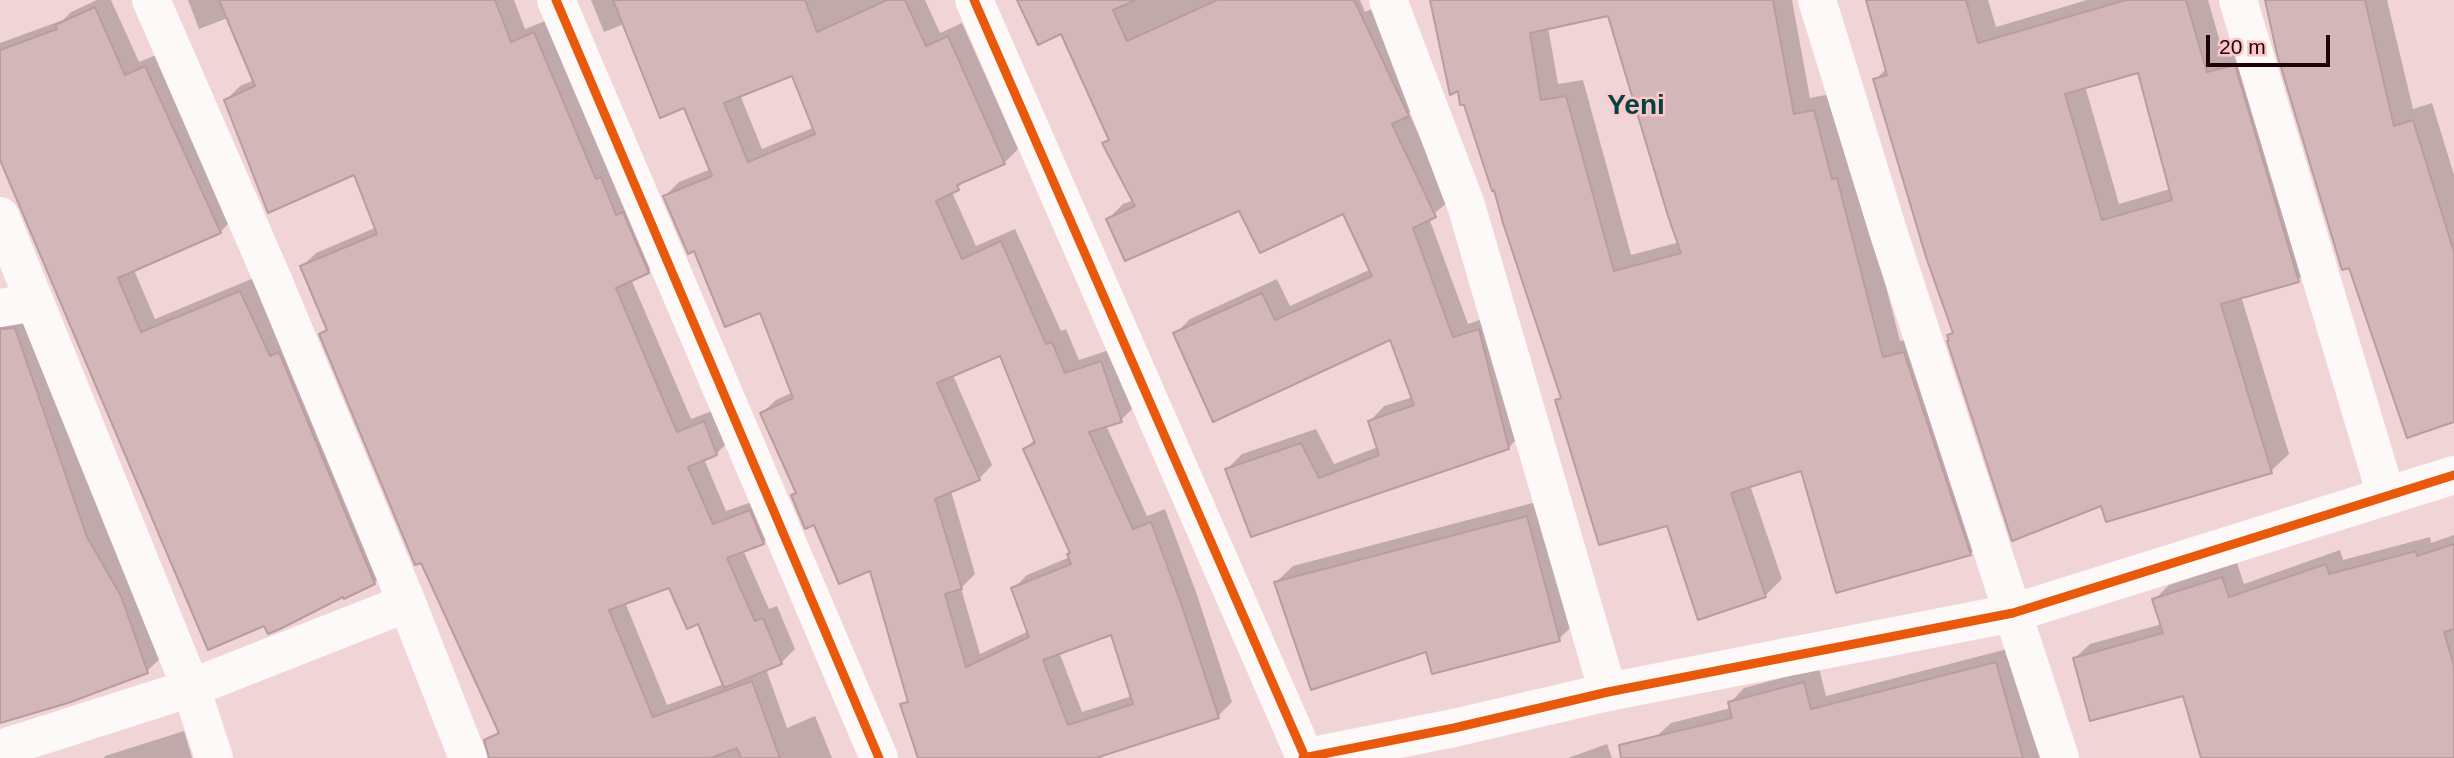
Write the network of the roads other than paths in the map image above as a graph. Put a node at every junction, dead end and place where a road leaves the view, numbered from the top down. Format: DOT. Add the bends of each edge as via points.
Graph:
graph roads {
  1 [pos="151,0"];
  2 [pos="556,0"];
  3 [pos="974,0"];
  4 [pos="1388,0"];
  5 [pos="1817,0"];
  6 [pos="2238,0"];
  7 [pos="0,216"];
  8 [pos="17,305"];
  9 [pos="2454,475"];
  10 [pos="2386,495"];
  11 [pos="407,603"];
  12 [pos="2013,613"];
  13 [pos="191,688"];
  14 [pos="1608,692"];
  15 [pos="0,749"];
  16 [pos="214,758"];
  17 [pos="468,758"];
  18 [pos="879,758"];
  19 [pos="1304,758"];
  20 [pos="2060,758"];
  1 -- 11 [label="street"];
  2 -- 18 [label="street"];
  3 -- 19 [label="street"];
  4 -- 14 [label="street" via="1466,205"];
  5 -- 12 [label="street"];
  6 -- 10 [label="street"];
  7 -- 8 [label="street"];
  8 -- 13 [label="street"];
  9 -- 10 [label="street"];
  10 -- 12 [label="street"];
  11 -- 13 [label="street"];
  11 -- 17 [label="street"];
  12 -- 14 [label="street"];
  12 -- 20 [label="street"];
  13 -- 15 [label="street"];
  13 -- 16 [label="street"];
  14 -- 19 [label="street"];
}
